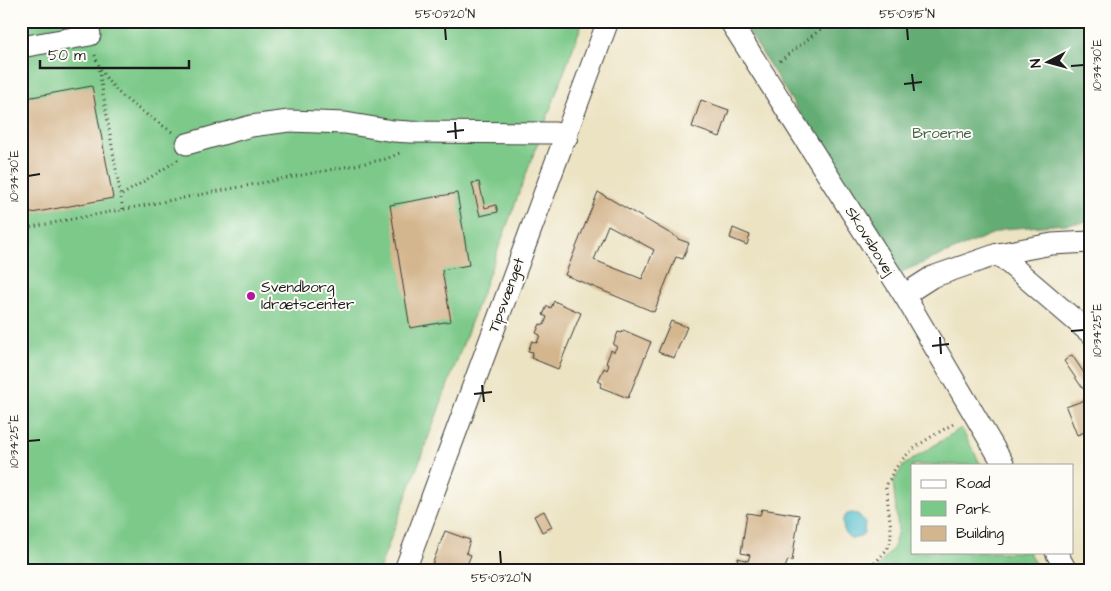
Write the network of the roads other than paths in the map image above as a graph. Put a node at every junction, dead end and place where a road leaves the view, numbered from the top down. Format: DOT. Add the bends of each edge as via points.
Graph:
graph roads {
  1 [pos="608,21"];
  2 [pos="730,21"];
  3 [pos="89,28"];
  4 [pos="21,47"];
  5 [pos="567,137"];
  6 [pos="187,144"];
  7 [pos="1090,242"];
  8 [pos="998,254"];
  9 [pos="904,295"];
  10 [pos="1090,333"];
  11 [pos="1003,464"];
  12 [pos="1057,554"];
  13 [pos="405,570"];
  14 [pos="1066,570"];
  1 -- 5 [label="street, Tipsvænget"];
  2 -- 9 [label="street, Skovsbovej"];
  3 -- 4 [label="street"];
  5 -- 6 [label="street" via="555,133 393,131 345,123 298,121 250,126"];
  5 -- 13 [label="street, Tipsvænget"];
  7 -- 8 [label="street" via="1052,244"];
  8 -- 9 [label="street" via="932,277"];
  8 -- 10 [label="street"];
  9 -- 11 [label="street, Skovsbovej"];
  12 -- 14 [label="street"];
}
